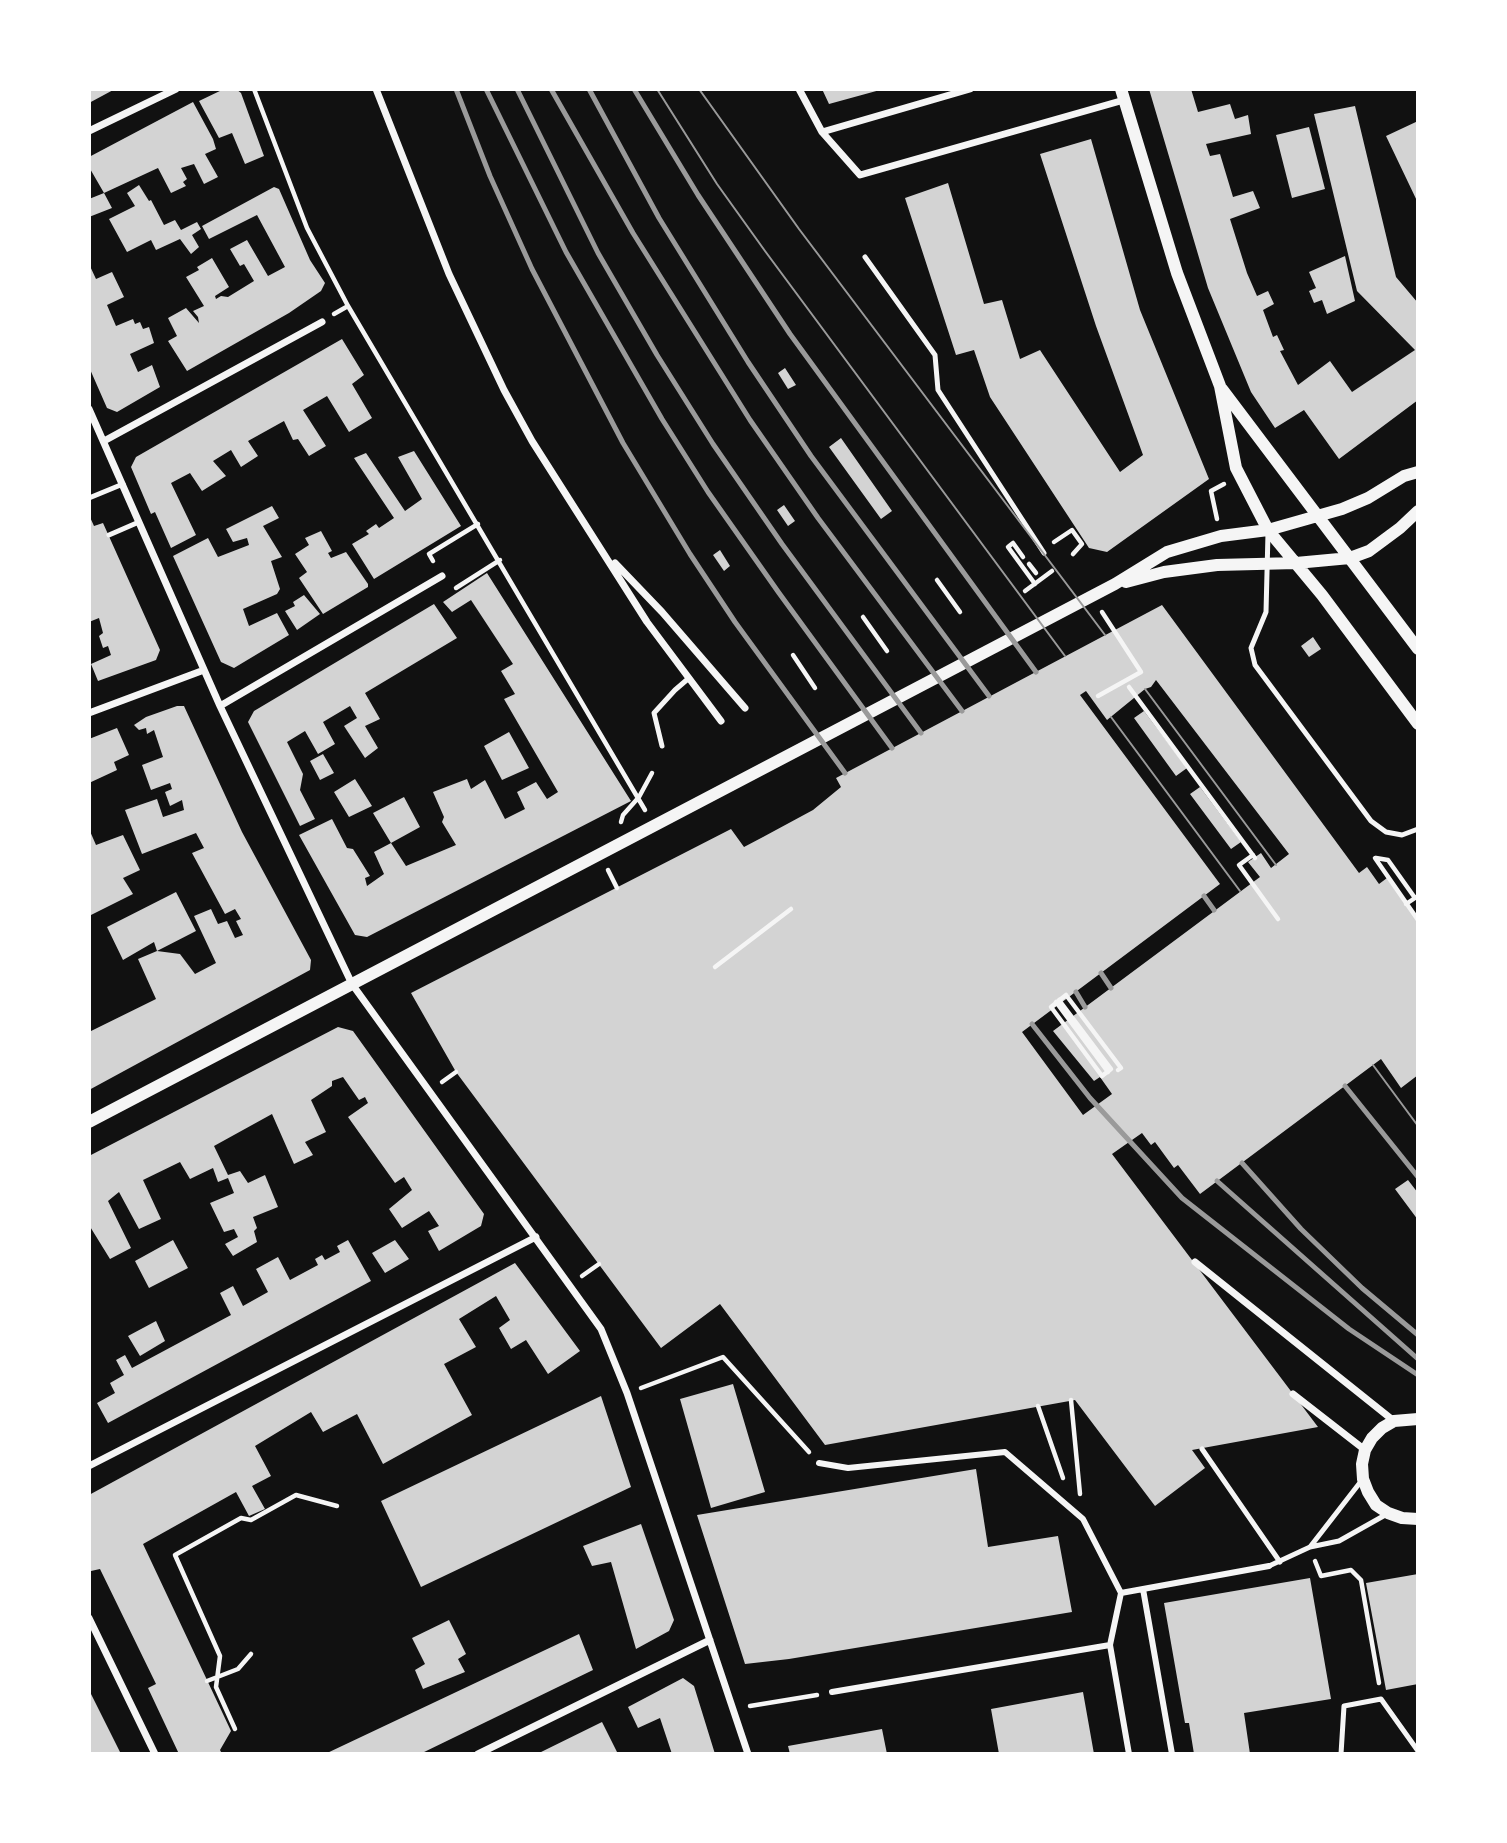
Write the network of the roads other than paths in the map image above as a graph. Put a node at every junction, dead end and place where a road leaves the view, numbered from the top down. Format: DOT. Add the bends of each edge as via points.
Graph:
graph roads {
  1 [pos="176,89"];
  2 [pos="376,89"];
  3 [pos="799,89"];
  4 [pos="970,89"];
  5 [pos="1122,94"];
  6 [pos="89,131"];
  7 [pos="821,132"];
  8 [pos="865,257"];
  9 [pos="322,322"];
  10 [pos="1220,386"];
  11 [pos="89,409"];
  12 [pos="104,441"];
  13 [pos="1418,472"];
  14 [pos="122,484"];
  15 [pos="89,498"];
  16 [pos="1418,511"];
  17 [pos="1319,517"];
  18 [pos="139,522"];
  19 [pos="1268,530"];
  20 [pos="109,535"];
  21 [pos="605,553"];
  22 [pos="1044,553"];
  23 [pos="1350,558"];
  24 [pos="1296,563"];
  25 [pos="1266,564"];
  26 [pos="442,576"];
  27 [pos="1115,584"];
  28 [pos="1418,649"];
  29 [pos="204,670"];
  30 [pos="689,678"];
  31 [pos="220,706"];
  32 [pos="745,708"];
  33 [pos="89,713"];
  34 [pos="721,721"];
  35 [pos="1418,724"];
  36 [pos="662,746"];
  37 [pos="1418,829"];
  38 [pos="352,984"];
  39 [pos="89,1122"];
  40 [pos="536,1237"];
  41 [pos="1195,1262"];
  42 [pos="1293,1394"];
  43 [pos="1418,1419"];
  44 [pos="1394,1421"];
  45 [pos="1202,1449"];
  46 [pos="1365,1451"];
  47 [pos="819,1463"];
  48 [pos="89,1466"];
  49 [pos="1363,1479"];
  50 [pos="1388,1513"];
  51 [pos="1418,1519"];
  52 [pos="1310,1546"];
  53 [pos="1280,1562"];
  54 [pos="1269,1566"];
  55 [pos="1143,1589"];
  56 [pos="1121,1593"];
  57 [pos="89,1618"];
  58 [pos="710,1640"];
  59 [pos="1110,1645"];
  60 [pos="832,1692"];
  61 [pos="1418,1751"];
  62 [pos="155,1754"];
  63 [pos="478,1754"];
  64 [pos="748,1754"];
  65 [pos="1129,1754"];
  66 [pos="1172,1754"];
  67 [pos="1341,1754"];
  1 -- 6 [label="street"];
  2 -- 21 [label="street" via="476,332 532,440"];
  3 -- 7 [label="street"];
  4 -- 7 [label="street"];
  5 -- 7 [label="street" via="860,175"];
  5 -- 10 [label="street" via="1177,273"];
  8 -- 22 [label="lane" via="935,355 938,390"];
  9 -- 12 [label="street"];
  10 -- 17 [label="street"];
  10 -- 19 [label="street" via="1233,461"];
  11 -- 12 [label="street"];
  12 -- 14 [label="street"];
  13 -- 17 [label="street"];
  14 -- 15 [label="lane"];
  14 -- 18 [label="street"];
  16 -- 23 [label="street" via="1369,551"];
  17 -- 19 [label="street"];
  17 -- 23 [label="street"];
  18 -- 20 [label="lane"];
  18 -- 29 [label="street"];
  19 -- 24 [label="street"];
  19 -- 25 [label="lane"];
  19 -- 27 [label="street" via="1222,536 1167,552"];
  21 -- 30 [label="street" via="647,622"];
  21 -- 32 [label="street"];
  23 -- 24 [label="street"];
  23 -- 28 [label="street"];
  24 -- 25 [label="street"];
  24 -- 35 [label="street"];
  25 -- 27 [label="street" via="1194,568"];
  25 -- 37 [label="lane" via="1266,612 1251,648 1255,665 1371,821 1386,832 1402,835"];
  26 -- 31 [label="street"];
  27 -- 38 [label="street"];
  29 -- 31 [label="street"];
  29 -- 33 [label="street"];
  30 -- 34 [label="street"];
  30 -- 36 [label="lane" via="654,713"];
  31 -- 38 [label="street"];
  38 -- 39 [label="street"];
  38 -- 40 [label="street"];
  40 -- 48 [label="street"];
  40 -- 58 [label="street" via="601,1329"];
  41 -- 44 [label="street"];
  42 -- 46 [label="street"];
  43 -- 44 [label="street"];
  44 -- 46 [label="street" via="1377,1433"];
  45 -- 53 [label="lane"];
  46 -- 49 [label="street"];
  47 -- 56 [label="street" via="848,1468 1005,1452 1083,1519"];
  49 -- 50 [label="street" via="1367,1493"];
  49 -- 52 [label="lane"];
  50 -- 51 [label="street"];
  50 -- 52 [label="lane" via="1339,1541"];
  52 -- 53 [label="lane"];
  53 -- 54 [label="lane"];
  54 -- 55 [label="street"];
  55 -- 56 [label="street"];
  55 -- 66 [label="street"];
  56 -- 59 [label="street"];
  57 -- 62 [label="street"];
  58 -- 63 [label="street"];
  58 -- 64 [label="street"];
  59 -- 60 [label="street"];
  59 -- 65 [label="street"];
  61 -- 67 [label="lane" via="1381,1699 1344,1706"];
}
